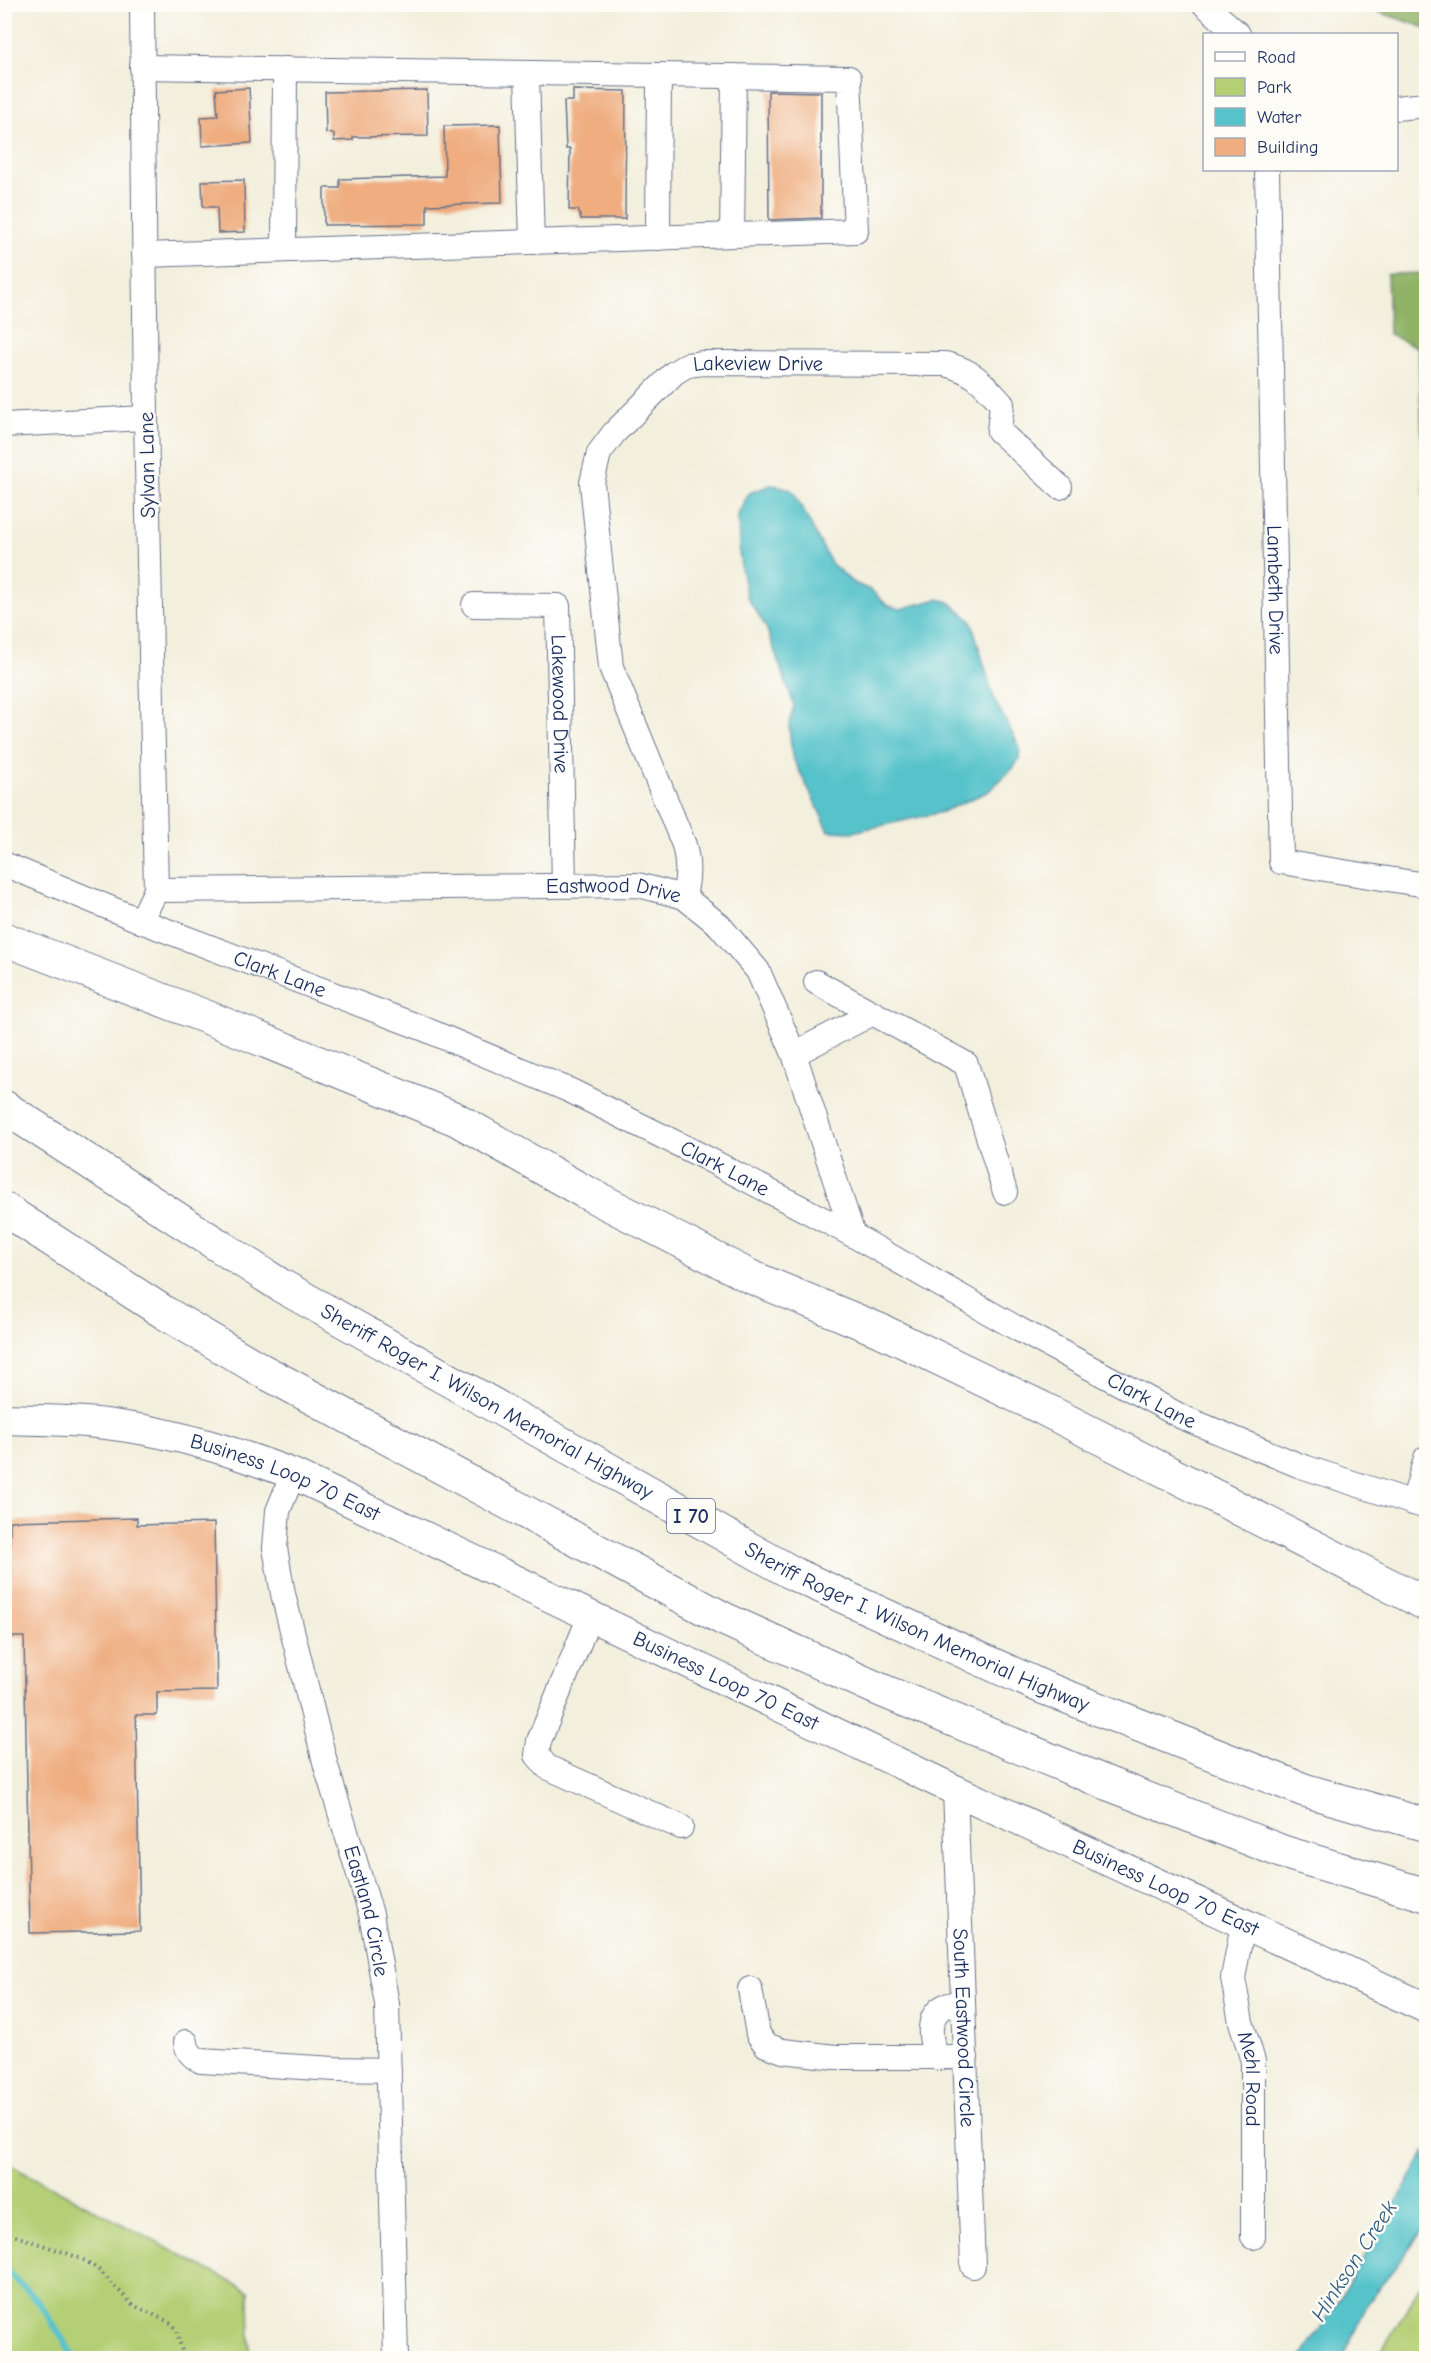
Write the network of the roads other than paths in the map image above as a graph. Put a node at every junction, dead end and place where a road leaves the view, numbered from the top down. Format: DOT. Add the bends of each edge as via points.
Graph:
graph roads {
  1 [pos="142,4"];
  2 [pos="1204,4"];
  3 [pos="1237,33"];
  4 [pos="142,67"];
  5 [pos="285,69"];
  6 [pos="527,73"];
  7 [pos="659,75"];
  8 [pos="734,76"];
  9 [pos="1426,105"];
  10 [pos="1398,108"];
  11 [pos="1267,171"];
  12 [pos="732,235"];
  13 [pos="658,238"];
  14 [pos="532,242"];
  15 [pos="284,250"];
  16 [pos="144,255"];
  17 [pos="146,418"];
  18 [pos="4,425"];
  19 [pos="1060,487"];
  20 [pos="474,605"];
  21 [pos="4,864"];
  22 [pos="564,885"];
  23 [pos="1426,885"];
  24 [pos="156,890"];
  25 [pos="684,897"];
  26 [pos="141,921"];
  27 [pos="4,939"];
  28 [pos="816,982"];
  29 [pos="873,1013"];
  30 [pos="794,1054"];
  31 [pos="4,1107"];
  32 [pos="1005,1192"];
  33 [pos="4,1209"];
  34 [pos="853,1235"];
  35 [pos="4,1419"];
  36 [pos="1426,1458"];
  37 [pos="293,1474"];
  38 [pos="1420,1505"];
  39 [pos="1426,1604"];
  40 [pos="590,1616"];
  41 [pos="955,1790"];
  42 [pos="1426,1825"];
  43 [pos="681,1827"];
  44 [pos="1426,1895"];
  45 [pos="1243,1924"];
  46 [pos="750,1989"];
  47 [pos="963,2002"];
  48 [pos="1419,2004"];
  49 [pos="186,2042"];
  50 [pos="966,2057"];
  51 [pos="937,2058"];
  52 [pos="389,2070"];
  53 [pos="1253,2237"];
  54 [pos="973,2266"];
  55 [pos="396,2358"];
  1 -- 4 [label="street, Sylvan Lane"];
  2 -- 3 [label="street"];
  4 -- 5 [label="street"];
  4 -- 16 [label="street, Sylvan Lane"];
  5 -- 6 [label="street"];
  5 -- 15 [label="street"];
  6 -- 7 [label="street"];
  6 -- 14 [label="street"];
  7 -- 8 [label="street"];
  7 -- 13 [label="street"];
  8 -- 12 [label="street"];
  8 -- 12 [label="street" via="849,78 856,231"];
  9 -- 10 [label="street"];
  11 -- 23 [label="street, Lambeth Drive" via="1281,862"];
  12 -- 13 [label="street"];
  13 -- 14 [label="street"];
  14 -- 15 [label="street"];
  15 -- 16 [label="street"];
  16 -- 17 [label="street, Sylvan Lane"];
  17 -- 18 [label="street"];
  17 -- 24 [label="street, Sylvan Lane"];
  19 -- 25 [label="street, Lakeview Drive" via="999,431 1002,404 977,376 945,364 687,365 674,373 614,433 599,453 592,483 611,667 684,845 688,867"];
  20 -- 22 [label="street, Lakewood Drive" via="558,606"];
  21 -- 26 [label="street, Clark Lane"];
  22 -- 24 [label="street, Eastwood Drive"];
  22 -- 25 [label="street, Eastwood Drive" via="638,885"];
  24 -- 26 [label="street, Sylvan Lane"];
  25 -- 30 [label="street, Eastwood Drive" via="719,925 758,971"];
  26 -- 34 [label="street, Clark Lane" via="422,1028 571,1091"];
  27 -- 39 [label="highway" via="456,1119 583,1191 751,1277 884,1332 1042,1408"];
  28 -- 29 [label="street"];
  29 -- 30 [label="street"];
  29 -- 32 [label="street" via="966,1064"];
  30 -- 34 [label="street, Eastwood Drive"];
  31 -- 42 [label="highway, Sheriff Roger I. Wilson Memorial Highway / I 70" via="280,1285 796,1575 1042,1687 1304,1790"];
  33 -- 44 [label="highway" via="261,1370 724,1619 876,1688 1120,1788 1283,1852"];
  34 -- 38 [label="street, Clark Lane" via="1182,1417 1298,1465"];
  35 -- 37 [label="main road, Business Loop 70 East" via="131,1428 190,1440"];
  36 -- 38 [label="street"];
  37 -- 40 [label="main road, Business Loop 70 East"];
  37 -- 52 [label="street, Eastland Circle" via="278,1511 275,1548 326,1766 375,1934 387,2004"];
  40 -- 41 [label="main road, Business Loop 70 East"];
  40 -- 43 [label="street" via="539,1741 537,1755 547,1767"];
  41 -- 45 [label="main road, Business Loop 70 East"];
  41 -- 47 [label="street, South Eastwood Circle"];
  45 -- 48 [label="main road, Business Loop 70 East"];
  45 -- 53 [label="street, Mehl Road" via="1233,1978 1252,2061"];
  46 -- 51 [label="street" via="758,2034 766,2046 836,2057"];
  47 -- 50 [label="street, South Eastwood Circle"];
  47 -- 51 [label="street" via="944,2006 934,2016 930,2030"];
  49 -- 52 [label="street" via="193,2058 201,2061"];
  50 -- 51 [label="street"];
  50 -- 54 [label="street, South Eastwood Circle"];
  52 -- 55 [label="street, Eastland Circle"];
}
